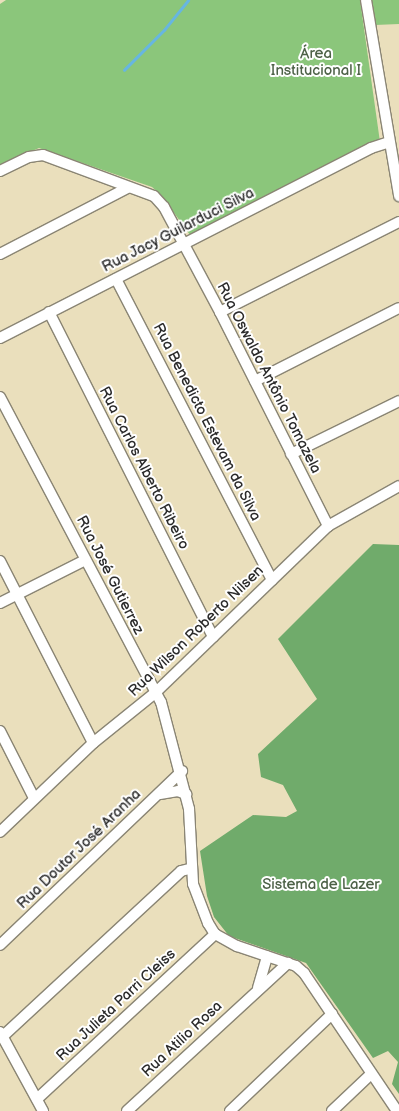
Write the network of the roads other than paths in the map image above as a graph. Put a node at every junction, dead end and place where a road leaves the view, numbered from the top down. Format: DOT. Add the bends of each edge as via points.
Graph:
graph roads {
  1 [pos="366,0"];
  2 [pos="389,142"];
  3 [pos="370,148"];
  4 [pos="392,157"];
  5 [pos="0,171"];
  6 [pos="129,187"];
  7 [pos="399,196"];
  8 [pos="399,222"];
  9 [pos="184,243"];
  10 [pos="0,254"];
  11 [pos="116,279"];
  12 [pos="399,308"];
  13 [pos="49,312"];
  14 [pos="220,312"];
  15 [pos="0,338"];
  16 [pos="255,381"];
  17 [pos="0,397"];
  18 [pos="399,401"];
  19 [pos="291,454"];
  20 [pos="399,486"];
  21 [pos="328,526"];
  22 [pos="85,560"];
  23 [pos="0,561"];
  24 [pos="272,580"];
  25 [pos="17,594"];
  26 [pos="0,603"];
  27 [pos="212,637"];
  28 [pos="155,693"];
  29 [pos="0,731"];
  30 [pos="93,743"];
  31 [pos="182,771"];
  32 [pos="186,794"];
  33 [pos="157,795"];
  34 [pos="34,798"];
  35 [pos="0,832"];
  36 [pos="189,869"];
  37 [pos="215,934"];
  38 [pos="0,946"];
  39 [pos="267,956"];
  40 [pos="288,963"];
  41 [pos="258,988"];
  42 [pos="332,1014"];
  43 [pos="1,1034"];
  44 [pos="371,1074"];
  45 [pos="36,1099"];
  46 [pos="43,1111"];
  47 [pos="127,1111"];
  48 [pos="230,1111"];
  49 [pos="332,1111"];
  50 [pos="397,1111"];
  1 -- 2 [label="street"];
  2 -- 3 [label="street, Rua Jacy Guilarduci Silva"];
  2 -- 4 [label="street"];
  3 -- 4 [label="street" via="384,149"];
  3 -- 9 [label="street, Rua Jacy Guilarduci Silva"];
  4 -- 7 [label="street"];
  5 -- 6 [label="street, Rua Oswaldo Antônio Tomazela" via="29,157 43,155"];
  6 -- 9 [label="street, Rua Oswaldo Antônio Tomazela" via="154,196 164,207"];
  6 -- 10 [label="street"];
  8 -- 14 [label="street"];
  9 -- 11 [label="street, Rua Jacy Guilarduci Silva"];
  9 -- 14 [label="street, Rua Oswaldo Antônio Tomazela"];
  11 -- 13 [label="street, Rua Jacy Guilarduci Silva"];
  11 -- 24 [label="street, Rua Benedicto Estevam da Silva"];
  12 -- 16 [label="street"];
  13 -- 15 [label="street, Rua Jacy Guilarduci Silva"];
  13 -- 27 [label="street, Rua Carlos Alberto Ribeiro"];
  14 -- 16 [label="street, Rua Oswaldo Antônio Tomazela"];
  16 -- 19 [label="street, Rua Oswaldo Antônio Tomazela"];
  17 -- 22 [label="street, Rua José Gutierrez"];
  18 -- 19 [label="street"];
  19 -- 21 [label="street, Rua Oswaldo Antônio Tomazela"];
  20 -- 21 [label="street, Rua Wilson Roberto Nilsen"];
  21 -- 24 [label="street, Rua Wilson Roberto Nilsen"];
  22 -- 25 [label="street"];
  22 -- 28 [label="street, Rua José Gutierrez"];
  23 -- 25 [label="street"];
  24 -- 27 [label="street, Rua Wilson Roberto Nilsen"];
  25 -- 26 [label="street"];
  25 -- 30 [label="street"];
  27 -- 28 [label="street, Rua Wilson Roberto Nilsen"];
  28 -- 30 [label="street, Rua Wilson Roberto Nilsen"];
  28 -- 31 [label="street, Rua José Gutierrez" via="161,702"];
  29 -- 34 [label="street"];
  30 -- 34 [label="street, Rua Wilson Roberto Nilsen"];
  31 -- 32 [label="street, Rua José Gutierrez"];
  31 -- 33 [label="street, Rua Doutor José Aranha"];
  32 -- 33 [label="street, Rua Doutor José Aranha" via="169,791"];
  32 -- 36 [label="street, Rua José Gutierrez"];
  33 -- 38 [label="street, Rua Doutor José Aranha"];
  34 -- 35 [label="street, Rua Wilson Roberto Nilsen"];
  36 -- 37 [label="street, Rua José Gutierrez" via="199,906"];
  36 -- 43 [label="street" via="181,870"];
  37 -- 39 [label="street"];
  37 -- 45 [label="street, Rua Julieta Parri Cleiss"];
  39 -- 40 [label="street"];
  39 -- 41 [label="street"];
  40 -- 41 [label="street, Rua Atilio Rosa" via="271,981"];
  40 -- 42 [label="street" via="304,973"];
  41 -- 47 [label="street, Rua Atilio Rosa"];
  42 -- 44 [label="street"];
  42 -- 48 [label="street"];
  43 -- 45 [label="street"];
  44 -- 49 [label="street"];
  44 -- 50 [label="street"];
  45 -- 46 [label="street"];
}
